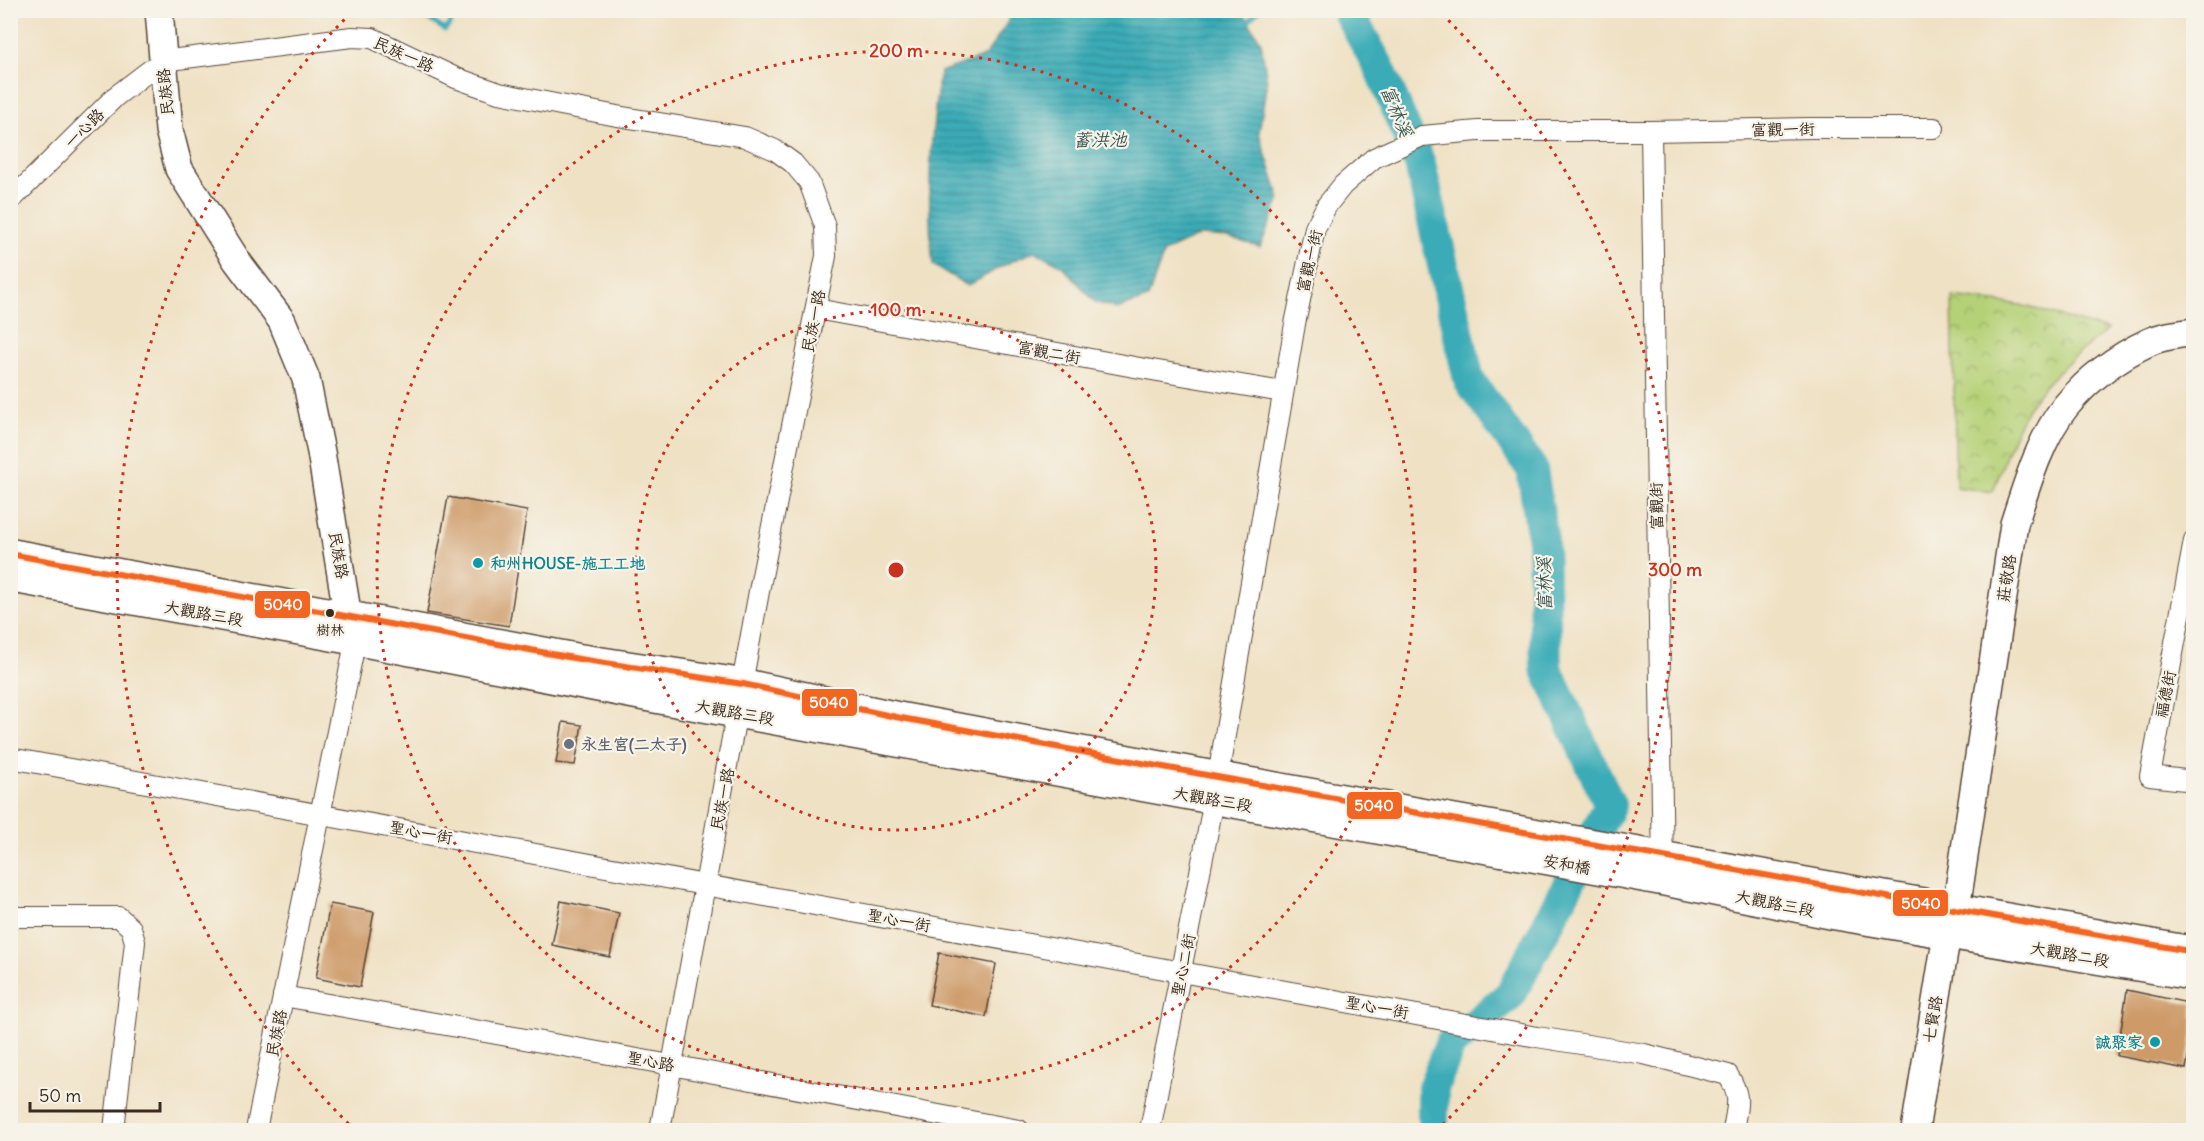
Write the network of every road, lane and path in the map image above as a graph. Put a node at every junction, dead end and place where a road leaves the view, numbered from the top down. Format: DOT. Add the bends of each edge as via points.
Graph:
graph roads {
  1 [pos="159,10"];
  2 [pos="162,60"];
  3 [pos="1934,128"];
  4 [pos="1651,132"];
  5 [pos="10,201"];
  6 [pos="816,309"];
  7 [pos="2193,332"];
  8 [pos="1283,392"];
  9 [pos="2193,541"];
  10 [pos="10,554"];
  11 [pos="10,577"];
  12 [pos="351,628"];
  13 [pos="741,698"];
  14 [pos="10,758"];
  15 [pos="2193,782"];
  16 [pos="1215,788"];
  17 [pos="321,813"];
  18 [pos="1528,845"];
  19 [pos="1604,858"];
  20 [pos="1663,868"];
  21 [pos="705,884"];
  22 [pos="10,917"];
  23 [pos="1952,921"];
  24 [pos="2193,952"];
  25 [pos="1182,972"];
  26 [pos="2193,975"];
  27 [pos="283,996"];
  28 [pos="671,1065"];
  29 [pos="114,1131"];
  30 [pos="256,1131"];
  31 [pos="660,1131"];
  32 [pos="1018,1131"];
  33 [pos="1150,1131"];
  34 [pos="1733,1131"];
  35 [pos="1914,1131"];
  1 -- 2 [label="street, 民族路"];
  2 -- 5 [label="street, 一心路" via="116,96"];
  2 -- 6 [label="street, 民族一路" via="352,37 372,38 456,78 499,93 745,136 775,150 809,182 825,226 826,256"];
  2 -- 12 [label="street, 民族路" via="169,130 179,170 237,261 282,321 306,379"];
  3 -- 4 [label="street, 富觀一街"];
  4 -- 8 [label="street, 富觀一街" via="1478,131 1422,136 1374,158 1342,185 1315,228"];
  4 -- 20 [label="street, 富觀街"];
  6 -- 8 [label="street, 富觀二街"];
  6 -- 13 [label="street, 民族一路"];
  7 -- 23 [label="street, 莊敬路" via="2151,341 2110,364 2065,407 2027,482 2014,524"];
  8 -- 16 [label="street, 富觀一街"];
  9 -- 15 [label="street, 福德街" via="2150,776"];
  10 -- 12 [label="main road, 大觀路三段"];
  11 -- 12 [label="main road, 大觀路三段"];
  12 -- 13 [label="main road, 大觀路三段"];
  12 -- 17 [label="street, 民族路" via="352,654"];
  13 -- 16 [label="main road, 大觀路三段"];
  13 -- 21 [label="street, 民族一路"];
  14 -- 17 [label="street, 聖心一街"];
  16 -- 18 [label="main road, 大觀路三段"];
  16 -- 25 [label="street, 聖心二街"];
  17 -- 21 [label="street, 聖心一街"];
  17 -- 27 [label="street, 民族路"];
  18 -- 19 [label="main road, 安和橋"];
  19 -- 20 [label="main road, 大觀路三段"];
  20 -- 23 [label="main road, 大觀路三段" via="1903,901"];
  21 -- 25 [label="street, 聖心一街"];
  21 -- 28 [label="street, 民族一路"];
  22 -- 29 [label="street" via="119,917 130,928 135,942"];
  23 -- 24 [label="main road, 大觀路二段"];
  23 -- 26 [label="main road, 大觀路二段"];
  23 -- 35 [label="street, 七賢路"];
  25 -- 33 [label="street, 聖心二街"];
  25 -- 34 [label="street, 聖心一街" via="1644,1054 1728,1075 1737,1090"];
  27 -- 28 [label="street, 聖心路"];
  27 -- 30 [label="street, 民族路"];
  28 -- 31 [label="street, 民族一路"];
  28 -- 32 [label="street, 聖心路"];
}
